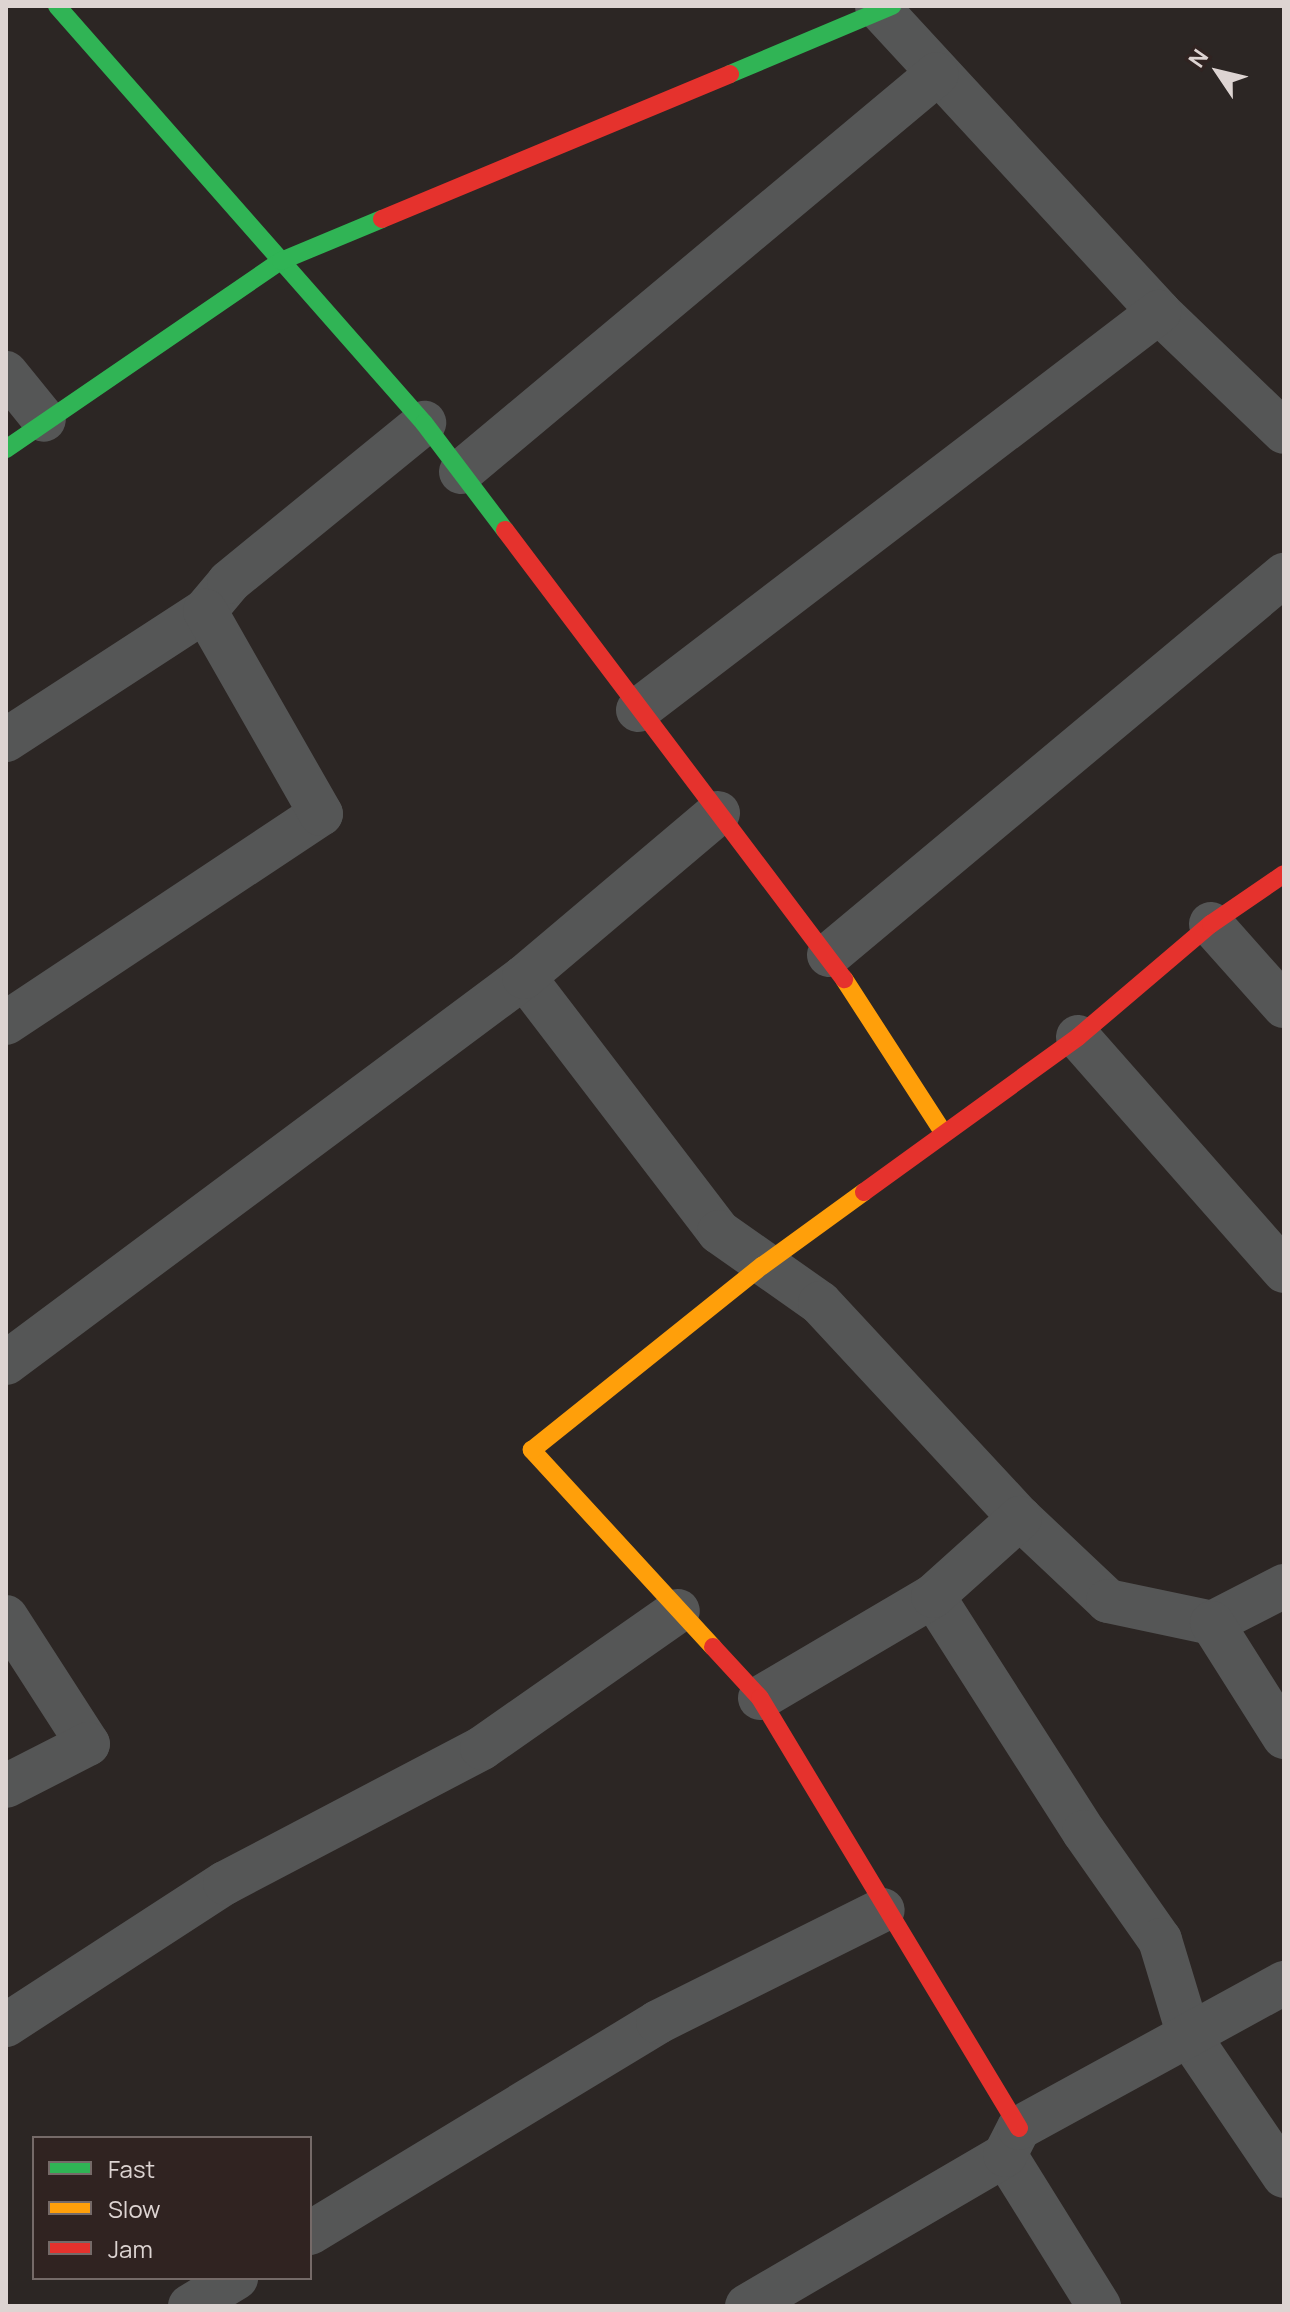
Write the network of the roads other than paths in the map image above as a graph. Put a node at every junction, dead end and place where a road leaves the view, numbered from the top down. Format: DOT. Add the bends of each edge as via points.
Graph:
graph roads {
  1 [pos="57,6"];
  2 [pos="883,8"];
  3 [pos="937,74"];
  4 [pos="281,261"];
  5 [pos="1159,312"];
  6 [pos="6,373"];
  7 [pos="44,420"];
  8 [pos="424,423"];
  9 [pos="1284,432"];
  10 [pos="6,449"];
  11 [pos="461,472"];
  12 [pos="1284,575"];
  13 [pos="205,611"];
  14 [pos="638,710"];
  15 [pos="6,740"];
  16 [pos="718,813"];
  17 [pos="1284,874"];
  18 [pos="1211,924"];
  19 [pos="829,955"];
  20 [pos="524,977"];
  21 [pos="1284,1006"];
  22 [pos="6,1023"];
  23 [pos="1078,1037"];
  24 [pos="943,1132"];
  25 [pos="762,1266"];
  26 [pos="1284,1271"];
  27 [pos="6,1363"];
  28 [pos="1020,1518"];
  29 [pos="1284,1586"];
  30 [pos="933,1596"];
  31 [pos="678,1611"];
  32 [pos="6,1617"];
  33 [pos="1212,1623"];
  34 [pos="760,1698"];
  35 [pos="1284,1737"];
  36 [pos="6,1786"];
  37 [pos="883,1910"];
  38 [pos="1284,1983"];
  39 [pos="6,2025"];
  40 [pos="1189,2036"];
  41 [pos="1012,2141"];
  42 [pos="1284,2176"];
  43 [pos="312,2232"];
  44 [pos="233,2280"];
  45 [pos="190,2306"];
  46 [pos="747,2306"];
  47 [pos="1099,2306"];
  1 -- 4 [label="street"];
  2 -- 3 [label="street"];
  2 -- 4 [label="street"];
  3 -- 5 [label="street"];
  3 -- 11 [label="street"];
  4 -- 7 [label="street"];
  4 -- 8 [label="street"];
  5 -- 9 [label="street"];
  5 -- 14 [label="street"];
  6 -- 7 [label="street"];
  7 -- 10 [label="street"];
  8 -- 11 [label="street"];
  8 -- 13 [label="street" via="229,582"];
  11 -- 14 [label="street"];
  12 -- 19 [label="street"];
  13 -- 15 [label="street"];
  13 -- 22 [label="street" via="321,814"];
  14 -- 16 [label="street"];
  16 -- 19 [label="street"];
  16 -- 20 [label="street"];
  17 -- 18 [label="street"];
  18 -- 21 [label="street"];
  18 -- 23 [label="street"];
  19 -- 24 [label="street"];
  20 -- 25 [label="street" via="719,1232"];
  20 -- 27 [label="street"];
  23 -- 24 [label="street"];
  23 -- 26 [label="street"];
  24 -- 25 [label="street"];
  25 -- 28 [label="street" via="820,1303"];
  25 -- 31 [label="street" via="532,1450"];
  28 -- 30 [label="street"];
  28 -- 33 [label="street" via="1108,1601"];
  29 -- 33 [label="street"];
  30 -- 34 [label="street"];
  30 -- 40 [label="street" via="1160,1940"];
  31 -- 34 [label="street"];
  31 -- 39 [label="street" via="482,1748 225,1883"];
  32 -- 36 [label="street" via="88,1744"];
  33 -- 35 [label="street"];
  34 -- 37 [label="street"];
  37 -- 41 [label="street"];
  37 -- 43 [label="street" via="658,2022"];
  38 -- 40 [label="street"];
  40 -- 41 [label="street"];
  40 -- 42 [label="street"];
  41 -- 46 [label="street"];
  41 -- 47 [label="street"];
  44 -- 45 [label="street"];
}
